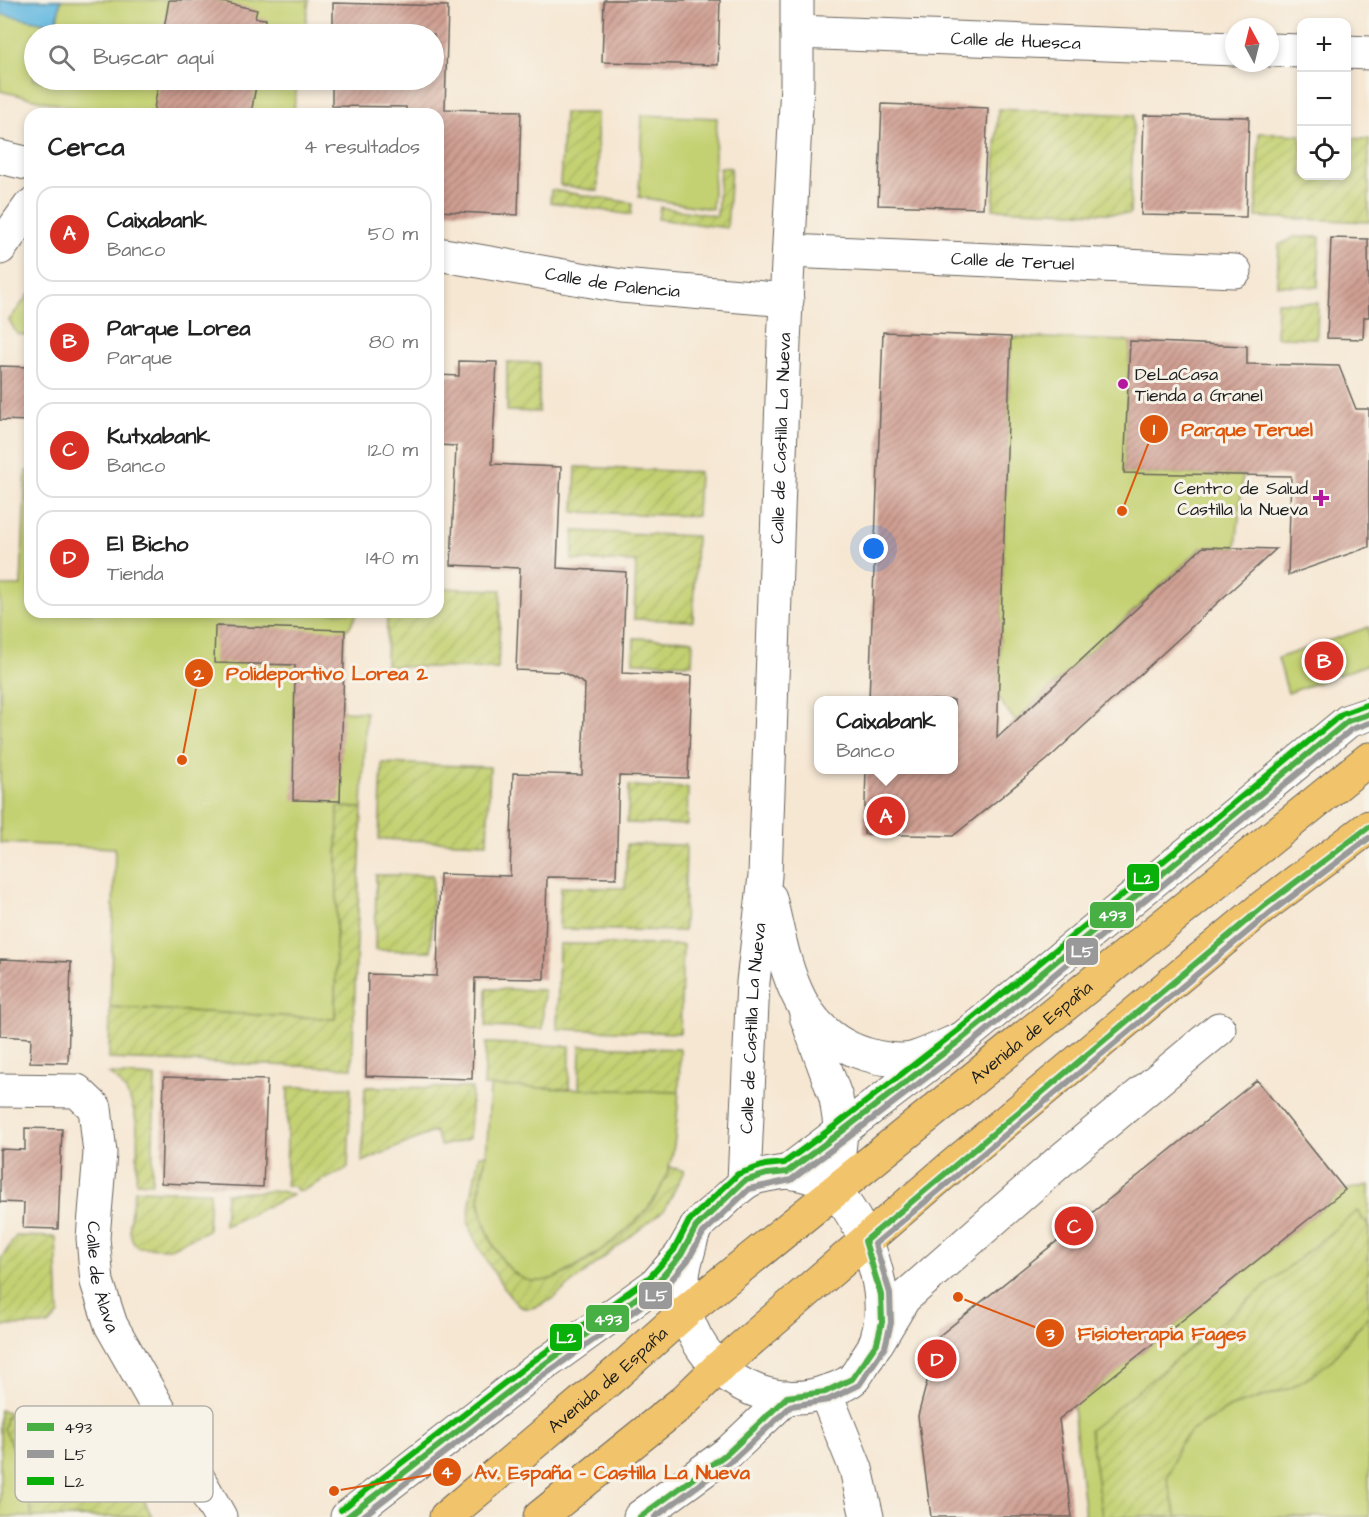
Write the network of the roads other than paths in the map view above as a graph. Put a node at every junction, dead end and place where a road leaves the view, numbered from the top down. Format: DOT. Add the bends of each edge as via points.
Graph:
graph roads {
  1 [pos="797,16"];
  2 [pos="1225,48"];
  3 [pos="1279,50"];
  4 [pos="1297,51"];
  5 [pos="1351,52"];
  6 [pos="1369,53"];
  7 [pos="0,157"];
  8 [pos="24,163"];
  9 [pos="24,214"];
  10 [pos="0,248"];
  11 [pos="789,251"];
  12 [pos="444,255"];
  13 [pos="1235,271"];
  14 [pos="787,300"];
  15 [pos="1369,714"];
  16 [pos="1369,759"];
  17 [pos="1369,827"];
  18 [pos="765,876"];
  19 [pos="804,1011"];
  20 [pos="1220,1029"];
  21 [pos="963,1038"];
  22 [pos="0,1090"];
  23 [pos="841,1132"];
  24 [pos="788,1172"];
  25 [pos="744,1181"];
  26 [pos="835,1192"];
  27 [pos="696,1227"];
  28 [pos="866,1241"];
  29 [pos="685,1312"];
  30 [pos="878,1343"];
  31 [pos="718,1368"];
  32 [pos="825,1392"];
  33 [pos="787,1397"];
  34 [pos="157,1406"];
  35 [pos="211,1502"];
  36 [pos="220,1517"];
  37 [pos="347,1517"];
  38 [pos="446,1517"];
  39 [pos="540,1517"];
  40 [pos="640,1517"];
  41 [pos="867,1517"];
  1 -- 2 [label="street, Calle de Huesca"];
  1 -- 11 [label="street, Calle de Castilla La Nueva"];
  3 -- 4 [label="street"];
  5 -- 6 [label="street"];
  7 -- 8 [label="street"];
  9 -- 10 [label="street"];
  11 -- 13 [label="street, Calle de Teruel"];
  11 -- 14 [label="street, Calle de Castilla La Nueva"];
  12 -- 14 [label="street, Calle de Palencia" via="621,286"];
  14 -- 18 [label="street, Calle de Castilla La Nueva"];
  15 -- 21 [label="street, Avenida de España" via="1348,721"];
  16 -- 26 [label="main road, Avenida de España"];
  17 -- 28 [label="main road" via="1264,906"];
  18 -- 19 [label="street, Calle de Castilla La Nueva" via="788,973"];
  18 -- 25 [label="street, Calle de Castilla La Nueva" via="753,982"];
  19 -- 21 [label="street, Calle de Castilla La Nueva" via="849,1049 879,1058 913,1059"];
  19 -- 23 [label="street, Calle de Castilla La Nueva" via="836,1098"];
  20 -- 30 [label="street" via="1060,1161 904,1298"];
  21 -- 23 [label="street, Avenida de España"];
  22 -- 34 [label="street, Calle de Álava" via="77,1091 95,1108 100,1153 93,1238 97,1282 111,1325"];
  23 -- 24 [label="street, Avenida de España"];
  23 -- 26 [label="street, Calle de Castilla La Nueva"];
  24 -- 25 [label="street, Avenida de España"];
  24 -- 26 [label="street, Avenida de España" via="809,1175"];
  25 -- 27 [label="street, Avenida de España"];
  26 -- 28 [label="street, Avenida de España"];
  26 -- 29 [label="main road, Avenida de España"];
  27 -- 29 [label="street, Avenida de España" via="684,1268"];
  27 -- 37 [label="street, Avenida de España" via="681,1255 656,1284 535,1371"];
  28 -- 30 [label="street, Avenida de España" via="881,1295"];
  28 -- 31 [label="main road"];
  29 -- 31 [label="street, Avenida de España" via="697,1342"];
  29 -- 38 [label="main road, Avenida de España"];
  30 -- 32 [label="street" via="852,1379"];
  31 -- 33 [label="street, Avenida de España" via="750,1389"];
  31 -- 39 [label="main road" via="684,1401"];
  32 -- 33 [label="street, Avenida de España"];
  32 -- 41 [label="street" via="856,1469"];
  33 -- 40 [label="street" via="729,1452"];
  35 -- 36 [label="street, Calle de Álava"];
}
